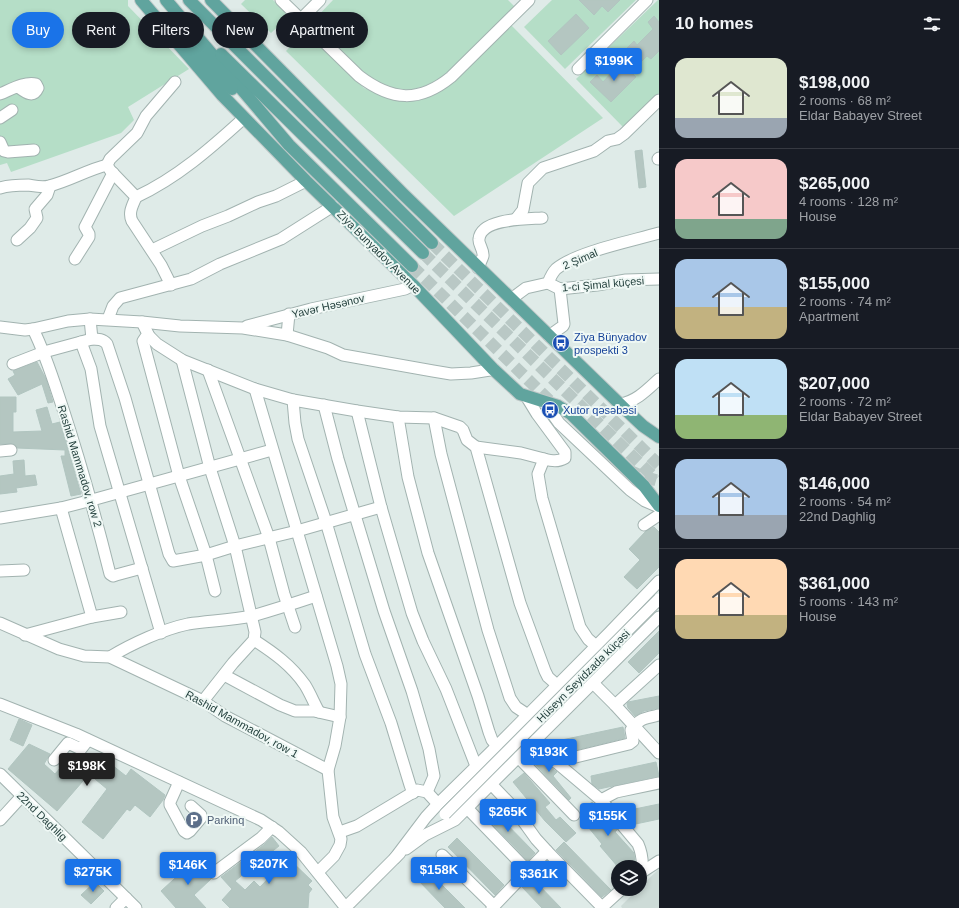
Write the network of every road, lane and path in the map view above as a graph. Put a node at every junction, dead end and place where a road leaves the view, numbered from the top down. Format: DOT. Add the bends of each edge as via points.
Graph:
graph roads {
  1 [pos="142,0"];
  2 [pos="166,0"];
  3 [pos="189,0"];
  4 [pos="211,0"];
  5 [pos="281,0"];
  6 [pos="320,0"];
  7 [pos="529,0"];
  8 [pos="647,0"];
  9 [pos="293,12"];
  10 [pos="309,12"];
  11 [pos="330,48"];
  12 [pos="578,68"];
  13 [pos="174,82"];
  14 [pos="18,87"];
  15 [pos="0,94"];
  16 [pos="659,100"];
  17 [pos="12,110"];
  18 [pos="0,118"];
  19 [pos="244,118"];
  20 [pos="0,142"];
  21 [pos="289,145"];
  22 [pos="34,150"];
  23 [pos="110,169"];
  24 [pos="306,181"];
  25 [pos="50,186"];
  26 [pos="0,188"];
  27 [pos="136,196"];
  28 [pos="333,206"];
  29 [pos="542,218"];
  30 [pos="516,219"];
  31 [pos="659,233"];
  32 [pos="17,240"];
  33 [pos="432,243"];
  34 [pos="152,250"];
  35 [pos="423,253"];
  36 [pos="75,259"];
  37 [pos="412,266"];
  38 [pos="478,268"];
  39 [pos="659,279"];
  40 [pos="548,283"];
  41 [pos="171,285"];
  42 [pos="413,285"];
  43 [pos="560,289"];
  44 [pos="511,299"];
  45 [pos="289,314"];
  46 [pos="90,319"];
  47 [pos="108,319"];
  48 [pos="142,322"];
  49 [pos="0,327"];
  50 [pos="243,328"];
  51 [pos="33,329"];
  52 [pos="288,335"];
  53 [pos="149,336"];
  54 [pos="549,336"];
  55 [pos="92,339"];
  56 [pos="81,342"];
  57 [pos="44,352"];
  58 [pos="182,360"];
  59 [pos="13,364"];
  60 [pos="493,369"];
  61 [pos="208,370"];
  62 [pos="659,379"];
  63 [pos="255,389"];
  64 [pos="526,396"];
  65 [pos="293,400"];
  66 [pos="544,402"];
  67 [pos="620,404"];
  68 [pos="324,405"];
  69 [pos="356,410"];
  70 [pos="398,417"];
  71 [pos="434,418"];
  72 [pos="658,435"];
  73 [pos="476,447"];
  74 [pos="272,450"];
  75 [pos="240,460"];
  76 [pos="544,460"];
  77 [pos="210,468"];
  78 [pos="179,476"];
  79 [pos="150,484"];
  80 [pos="120,493"];
  81 [pos="92,500"];
  82 [pos="659,506"];
  83 [pos="381,507"];
  84 [pos="61,508"];
  85 [pos="355,514"];
  86 [pos="659,515"];
  87 [pos="0,518"];
  88 [pos="326,522"];
  89 [pos="644,525"];
  90 [pos="297,530"];
  91 [pos="269,538"];
  92 [pos="235,546"];
  93 [pos="206,555"];
  94 [pos="142,568"];
  95 [pos="24,570"];
  96 [pos="0,571"];
  97 [pos="659,581"];
  98 [pos="215,591"];
  99 [pos="316,596"];
  100 [pos="659,599"];
  101 [pos="288,606"];
  102 [pos="120,612"];
  103 [pos="251,616"];
  104 [pos="92,617"];
  105 [pos="659,617"];
  106 [pos="0,623"];
  107 [pos="295,627"];
  108 [pos="161,633"];
  109 [pos="609,633"];
  110 [pos="25,635"];
  111 [pos="254,640"];
  112 [pos="596,646"];
  113 [pos="627,649"];
  114 [pos="110,657"];
  115 [pos="659,665"];
  116 [pos="224,675"];
  117 [pos="593,683"];
  118 [pos="557,685"];
  119 [pos="203,700"];
  120 [pos="0,704"];
  121 [pos="615,705"];
  122 [pos="318,712"];
  123 [pos="528,715"];
  124 [pos="659,715"];
  125 [pos="340,717"];
  126 [pos="634,726"];
  127 [pos="88,740"];
  128 [pos="535,740"];
  129 [pos="497,746"];
  130 [pos="659,753"];
  131 [pos="518,757"];
  132 [pos="54,760"];
  133 [pos="555,762"];
  134 [pos="476,766"];
  135 [pos="328,770"];
  136 [pos="0,774"];
  137 [pos="179,782"];
  138 [pos="659,783"];
  139 [pos="491,784"];
  140 [pos="426,792"];
  141 [pos="413,793"];
  142 [pos="22,796"];
  143 [pos="601,800"];
  144 [pos="438,804"];
  145 [pos="191,806"];
  146 [pos="467,808"];
  147 [pos="574,815"];
  148 [pos="0,820"];
  149 [pos="272,827"];
  150 [pos="340,832"];
  151 [pos="547,851"];
  152 [pos="442,855"];
  153 [pos="394,858"];
  154 [pos="642,860"];
  155 [pos="659,861"];
  156 [pos="647,869"];
  157 [pos="528,871"];
  158 [pos="318,872"];
  159 [pos="214,873"];
  160 [pos="615,896"];
  161 [pos="126,898"];
  162 [pos="493,907"];
  163 [pos="116,908"];
  164 [pos="136,908"];
  165 [pos="346,908"];
  166 [pos="602,908"];
  1 -- 19 [label="main road, Ziya Bunyadov Avenue"];
  1 -- 21 [label="main road"];
  2 -- 21 [label="main road, Ziya Bunyadov Avenue"];
  2 -- 35 [label="main road, Ziya Bunyadov Avenue"];
  3 -- 33 [label="main road"];
  4 -- 38 [label="main road"];
  5 -- 9 [label="street"];
  6 -- 10 [label="street"];
  7 -- 11 [label="street" via="451,76 424,93 404,96 369,84"];
  8 -- 12 [label="street"];
  13 -- 23 [label="street" via="146,116 137,133 110,159"];
  14 -- 15 [label="street"];
  16 -- 30 [label="street" via="617,139 608,141 594,151 543,168 528,183 523,210"];
  17 -- 18 [label="street"];
  19 -- 24 [label="main road, Ziya Bunyadov Avenue"];
  19 -- 27 [label="street" via="181,171 151,190"];
  20 -- 22 [label="street" via="4,151 8,152"];
  21 -- 37 [label="main road, Ziya Bunyadov Avenue"];
  23 -- 25 [label="street" via="96,168"];
  23 -- 27 [label="street"];
  23 -- 36 [label="street" via="85,228 89,237"];
  24 -- 28 [label="main road, Ziya Bunyadov Avenue"];
  24 -- 34 [label="street"];
  25 -- 26 [label="street" via="17,185"];
  25 -- 32 [label="street" via="47,195 35,209 37,218"];
  27 -- 34 [label="street" via="130,216"];
  28 -- 41 [label="street" via="281,239 191,279"];
  28 -- 42 [label="main road, Ziya Bunyadov Avenue"];
  29 -- 30 [label="street"];
  30 -- 38 [label="street" via="492,224 481,231 479,240 483,256"];
  31 -- 40 [label="street, 2 Şimal" via="588,253 555,270"];
  34 -- 41 [label="street"];
  38 -- 44 [label="main road"];
  39 -- 43 [label="street, 1-ci Şimal küçesi" via="626,280"];
  40 -- 43 [label="street, 1-ci Şimal küçesi"];
  40 -- 44 [label="street" via="526,288"];
  41 -- 47 [label="street" via="120,298 113,306"];
  42 -- 45 [label="street, Yavər Həsənov" via="405,289"];
  42 -- 60 [label="main road, Ziya Bunyadov Avenue"];
  43 -- 54 [label="street" via="564,324"];
  44 -- 54 [label="main road"];
  45 -- 50 [label="street, Yavər Həsənov"];
  45 -- 52 [label="street"];
  46 -- 47 [label="street"];
  46 -- 51 [label="street"];
  46 -- 55 [label="street"];
  47 -- 48 [label="street"];
  48 -- 50 [label="street"];
  48 -- 53 [label="street"];
  49 -- 51 [label="street"];
  50 -- 52 [label="street"];
  51 -- 57 [label="street, Rashid Mammadov, row 2"];
  52 -- 60 [label="street" via="343,355 451,374 471,374"];
  53 -- 58 [label="street"];
  53 -- 78 [label="street" via="143,341"];
  54 -- 67 [label="main road"];
  55 -- 56 [label="street"];
  55 -- 79 [label="street" via="99,339 107,344"];
  56 -- 57 [label="street"];
  56 -- 80 [label="street" via="91,369 100,426"];
  57 -- 59 [label="street"];
  57 -- 81 [label="street, Rashid Mammadov, row 2"];
  58 -- 61 [label="street"];
  58 -- 77 [label="street"];
  60 -- 64 [label="main road, Ziya Bunyadov Avenue" via="514,389"];
  61 -- 63 [label="street"];
  61 -- 75 [label="street"];
  62 -- 67 [label="street" via="633,400"];
  63 -- 65 [label="street"];
  63 -- 74 [label="street"];
  64 -- 66 [label="main road, Ziya Bunyadov Avenue"];
  64 -- 76 [label="street" via="566,452 564,458 554,462"];
  65 -- 68 [label="street"];
  65 -- 88 [label="street" via="298,439"];
  66 -- 82 [label="street" via="559,424 630,490 645,501"];
  66 -- 82 [label="main road, Ziya Bunyadov Avenue" via="571,414 637,478"];
  67 -- 72 [label="main road" via="643,426"];
  68 -- 69 [label="street"];
  68 -- 85 [label="street"];
  69 -- 70 [label="street"];
  69 -- 83 [label="street"];
  70 -- 71 [label="street"];
  70 -- 129 [label="street" via="408,477 428,553 489,732"];
  71 -- 73 [label="street" via="460,427 467,440"];
  71 -- 123 [label="street" via="441,454 488,630 510,698 516,707"];
  73 -- 76 [label="street" via="520,453"];
  73 -- 118 [label="street" via="520,603 545,671"];
  74 -- 75 [label="street"];
  74 -- 90 [label="street"];
  75 -- 77 [label="street"];
  75 -- 91 [label="street"];
  76 -- 112 [label="street" via="538,474 548,517 580,627 588,640"];
  77 -- 78 [label="street"];
  77 -- 92 [label="street"];
  78 -- 79 [label="street"];
  78 -- 93 [label="street"];
  79 -- 80 [label="street"];
  79 -- 93 [label="street" via="171,559 177,561"];
  80 -- 81 [label="street"];
  80 -- 94 [label="street"];
  81 -- 84 [label="street"];
  81 -- 94 [label="street, Rashid Mammadov, row 2" via="110,574 113,576"];
  83 -- 85 [label="street"];
  83 -- 134 [label="street" via="412,613 446,689"];
  84 -- 87 [label="street"];
  84 -- 104 [label="street"];
  85 -- 88 [label="street"];
  85 -- 140 [label="street" via="429,749 434,776"];
  86 -- 89 [label="street"];
  88 -- 90 [label="street"];
  88 -- 141 [label="street" via="365,654 391,723"];
  90 -- 91 [label="street"];
  90 -- 99 [label="street"];
  91 -- 92 [label="street"];
  91 -- 101 [label="street"];
  92 -- 93 [label="street"];
  92 -- 103 [label="street"];
  93 -- 98 [label="street"];
  94 -- 108 [label="street"];
  95 -- 96 [label="street"];
  97 -- 109 [label="street"];
  99 -- 101 [label="street"];
  99 -- 125 [label="street" via="341,684"];
  100 -- 153 [label="street, Hüseyn Seyidzadə küçəsi, bridge" via="442,817"];
  101 -- 103 [label="street"];
  101 -- 107 [label="street"];
  102 -- 104 [label="street"];
  103 -- 108 [label="street" via="188,624"];
  103 -- 111 [label="street"];
  104 -- 110 [label="street"];
  105 -- 113 [label="street"];
  106 -- 110 [label="street, Rashid Mammadov, row 1"];
  108 -- 114 [label="street" via="128,646"];
  109 -- 112 [label="street"];
  109 -- 113 [label="street" via="621,625 631,629 634,640"];
  110 -- 114 [label="street, Rashid Mammadov, row 1" via="84,656"];
  111 -- 116 [label="street"];
  111 -- 122 [label="street" via="290,667 306,686"];
  112 -- 118 [label="street"];
  113 -- 117 [label="street"];
  114 -- 119 [label="street, Rashid Mammadov, row 1"];
  115 -- 121 [label="street"];
  116 -- 119 [label="street"];
  116 -- 122 [label="street" via="285,707 296,711"];
  117 -- 121 [label="street"];
  117 -- 128 [label="street"];
  118 -- 123 [label="street"];
  119 -- 135 [label="street, Rashid Mammadov, row 1" via="225,716"];
  120 -- 127 [label="street"];
  121 -- 126 [label="street"];
  122 -- 125 [label="street"];
  123 -- 129 [label="street"];
  124 -- 126 [label="street" via="641,719"];
  125 -- 135 [label="street"];
  126 -- 130 [label="street"];
  126 -- 133 [label="street" via="631,732 633,741 629,744"];
  127 -- 132 [label="street" via="82,749 68,744"];
  127 -- 137 [label="street"];
  128 -- 131 [label="street"];
  128 -- 133 [label="street"];
  129 -- 134 [label="street"];
  131 -- 139 [label="street"];
  131 -- 147 [label="street"];
  133 -- 143 [label="street"];
  134 -- 144 [label="street"];
  135 -- 150 [label="street" via="333,817"];
  136 -- 142 [label="street, 22nd Daghlig"];
  137 -- 145 [label="street" via="170,805 187,833 201,818"];
  137 -- 149 [label="street"];
  138 -- 143 [label="street" via="616,792"];
  139 -- 146 [label="street"];
  139 -- 151 [label="street" via="513,807"];
  140 -- 141 [label="street" via="421,790"];
  140 -- 144 [label="street"];
  141 -- 150 [label="street" via="357,826"];
  142 -- 148 [label="street"];
  142 -- 161 [label="street, 22nd Daghlig"];
  143 -- 154 [label="street" via="638,844"];
  144 -- 153 [label="street"];
  146 -- 153 [label="street" via="451,823 425,835"];
  146 -- 157 [label="street"];
  149 -- 158 [label="street" via="301,852"];
  149 -- 159 [label="street"];
  150 -- 158 [label="street" via="338,850"];
  151 -- 157 [label="street"];
  151 -- 166 [label="street"];
  152 -- 162 [label="street"];
  153 -- 165 [label="street"];
  155 -- 156 [label="street"];
  157 -- 162 [label="street"];
  158 -- 165 [label="street"];
  160 -- 166 [label="street"];
  161 -- 163 [label="street"];
  161 -- 164 [label="street, 22nd Daghlig"];
}
